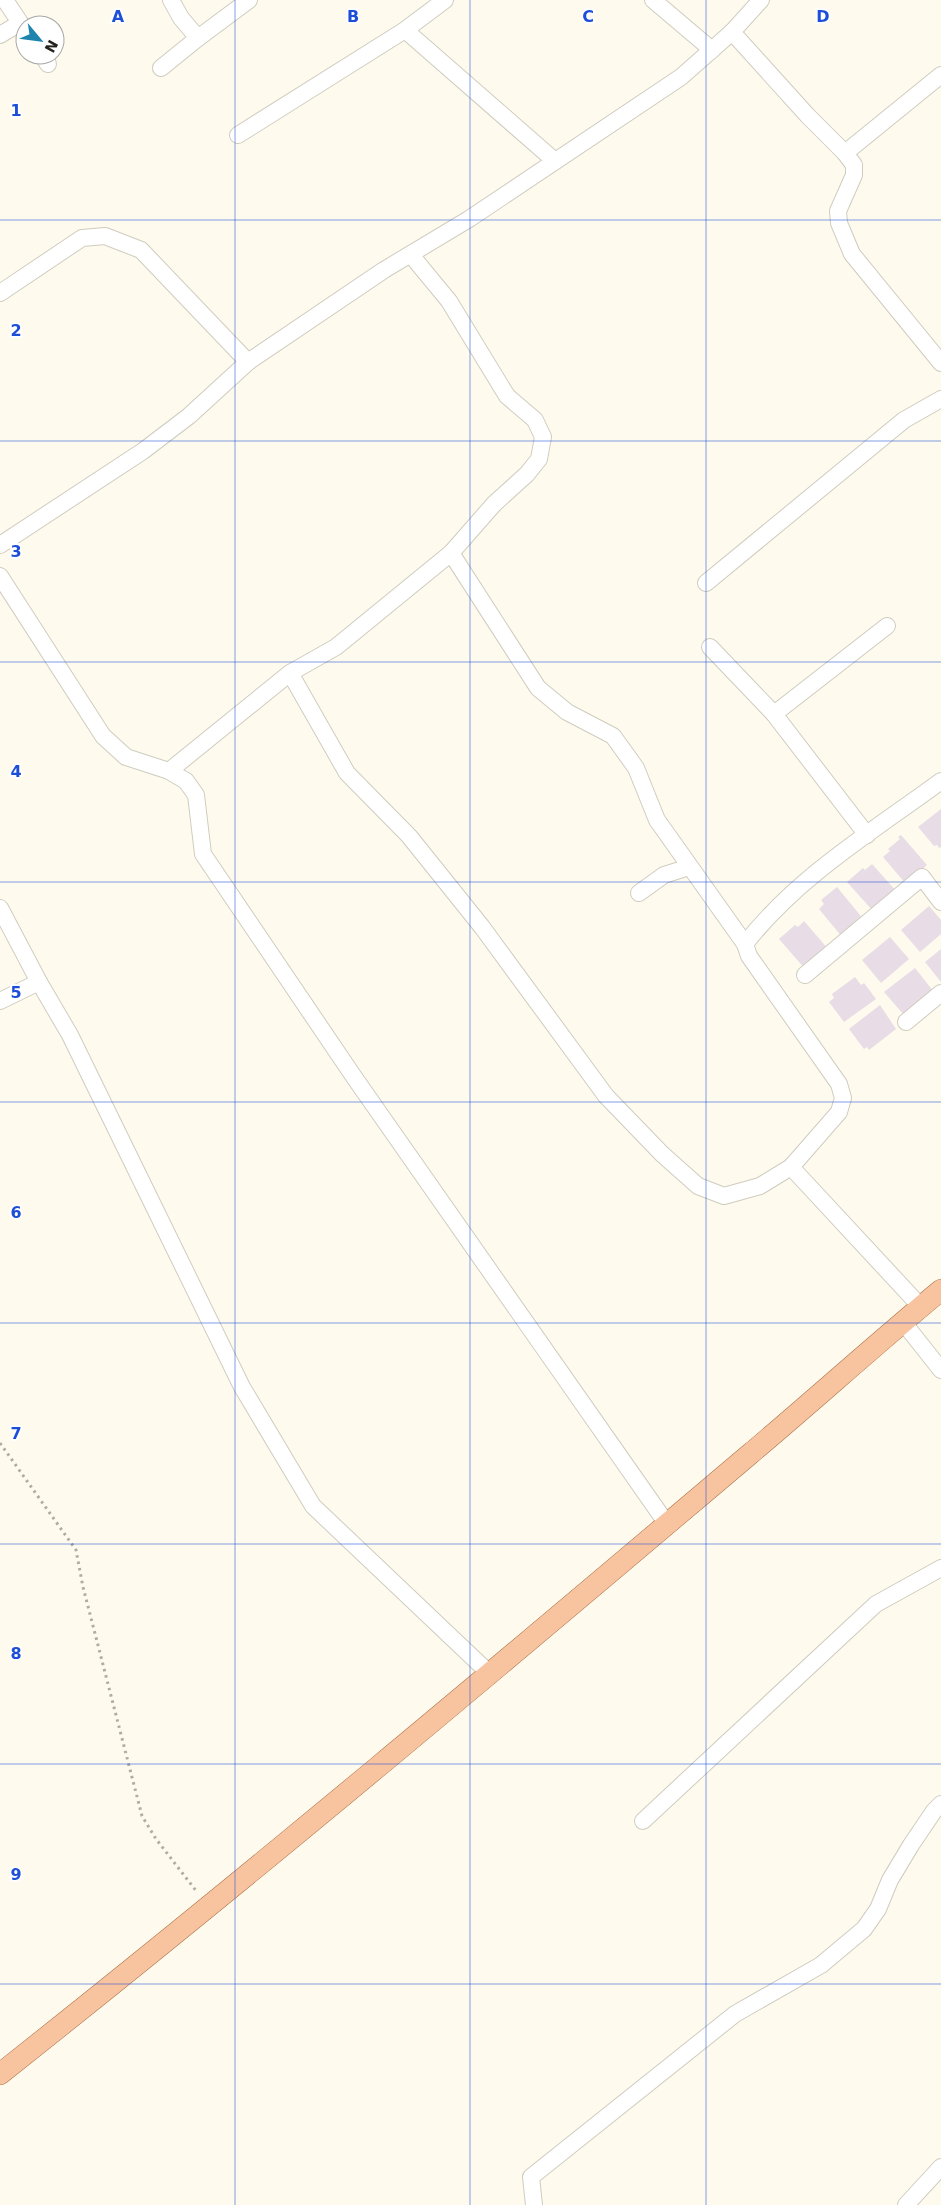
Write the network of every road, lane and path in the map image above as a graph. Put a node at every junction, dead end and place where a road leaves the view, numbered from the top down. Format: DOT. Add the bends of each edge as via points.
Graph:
graph roads {
  1 [pos="5,0"];
  2 [pos="171,0"];
  3 [pos="249,0"];
  4 [pos="445,0"];
  5 [pos="653,0"];
  6 [pos="762,0"];
  7 [pos="15,15"];
  8 [pos="15,29"];
  9 [pos="405,30"];
  10 [pos="732,32"];
  11 [pos="0,35"];
  12 [pos="198,38"];
  13 [pos="712,50"];
  14 [pos="161,68"];
  15 [pos="941,75"];
  16 [pos="238,135"];
  17 [pos="845,153"];
  18 [pos="555,161"];
  19 [pos="411,254"];
  20 [pos="0,293"];
  21 [pos="248,362"];
  22 [pos="941,363"];
  23 [pos="941,399"];
  24 [pos="0,545"];
  25 [pos="451,553"];
  26 [pos="0,576"];
  27 [pos="706,584"];
  28 [pos="887,626"];
  29 [pos="710,647"];
  30 [pos="290,673"];
  31 [pos="774,714"];
  32 [pos="169,771"];
  33 [pos="941,781"];
  34 [pos="867,835"];
  35 [pos="689,867"];
  36 [pos="639,893"];
  37 [pos="941,902"];
  38 [pos="0,908"];
  39 [pos="745,944"];
  40 [pos="805,975"];
  41 [pos="39,982"];
  42 [pos="941,993"];
  43 [pos="0,1001"];
  44 [pos="906,1022"];
  45 [pos="791,1167"];
  46 [pos="941,1290"];
  47 [pos="921,1307"];
  48 [pos="903,1322"];
  49 [pos="941,1370"];
  50 [pos="0,1443"];
  51 [pos="667,1524"];
  52 [pos="941,1568"];
  53 [pos="489,1673"];
  54 [pos="941,1804"];
  55 [pos="643,1821"];
  56 [pos="208,1906"];
  57 [pos="0,2074"];
  58 [pos="941,2167"];
  59 [pos="534,2205"];
  60 [pos="906,2205"];
  1 -- 7 [label="street"];
  2 -- 12 [label="street"];
  3 -- 12 [label="street"];
  4 -- 9 [label="street"];
  5 -- 13 [label="street"];
  6 -- 10 [label="street"];
  8 -- 11 [label="street"];
  9 -- 16 [label="street"];
  9 -- 18 [label="street"];
  10 -- 13 [label="street"];
  10 -- 17 [label="street"];
  12 -- 14 [label="street"];
  13 -- 18 [label="street" via="681,77"];
  15 -- 17 [label="street"];
  17 -- 22 [label="street" via="854,165 854,175 838,211 839,223 852,254"];
  18 -- 19 [label="street"];
  19 -- 21 [label="street"];
  19 -- 25 [label="street" via="449,301 507,396 535,420 543,437 539,459"];
  20 -- 21 [label="street" via="82,238 105,236 141,250"];
  21 -- 24 [label="street" via="189,416 143,451"];
  23 -- 27 [label="street" via="904,420"];
  25 -- 30 [label="street" via="336,647"];
  25 -- 35 [label="street" via="538,688 567,712 613,736 643,781 651,810"];
  26 -- 32 [label="street" via="103,736 126,757"];
  28 -- 31 [label="street"];
  29 -- 31 [label="street"];
  30 -- 32 [label="street"];
  30 -- 45 [label="street" via="347,774 409,836 482,927 606,1096 662,1154 698,1186 724,1196 760,1186"];
  31 -- 34 [label="street"];
  32 -- 51 [label="street" via="186,781 196,795 203,854 354,1078"];
  33 -- 34 [label="street"];
  34 -- 39 [label="street" via="807,880 762,922"];
  35 -- 36 [label="street" via="664,875"];
  35 -- 39 [label="street"];
  37 -- 40 [label="street" via="922,877"];
  38 -- 41 [label="street"];
  39 -- 45 [label="street" via="748,956 839,1084 843,1098 839,1112"];
  41 -- 43 [label="street"];
  41 -- 53 [label="street" via="70,1035 242,1387 313,1506"];
  42 -- 44 [label="street"];
  45 -- 47 [label="street"];
  46 -- 47 [label="main road"];
  47 -- 48 [label="main road"];
  48 -- 49 [label="street"];
  48 -- 51 [label="main road"];
  50 -- 56 [label="path" via="76,1550 142,1816"];
  51 -- 53 [label="main road"];
  52 -- 55 [label="street" via="876,1604"];
  53 -- 56 [label="main road"];
  54 -- 59 [label="street" via="911,1845 864,1929 821,1965 735,2014 532,2178"];
  56 -- 57 [label="main road"];
  58 -- 60 [label="street"];
}
